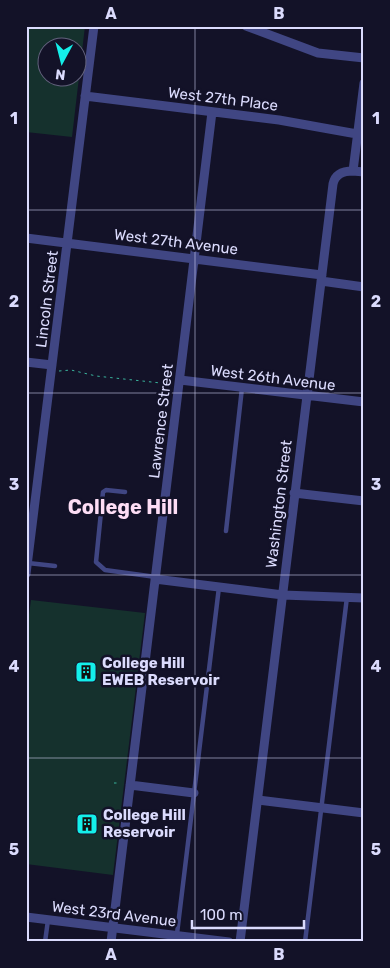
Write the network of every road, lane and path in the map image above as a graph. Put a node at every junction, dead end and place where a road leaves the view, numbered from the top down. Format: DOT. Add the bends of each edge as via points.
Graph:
graph roads {
  1 [pos="94,26"];
  2 [pos="246,26"];
  3 [pos="364,58"];
  4 [pos="364,84"];
  5 [pos="85,96"];
  6 [pos="212,112"];
  7 [pos="357,134"];
  8 [pos="353,171"];
  9 [pos="364,172"];
  10 [pos="26,238"];
  11 [pos="67,243"];
  12 [pos="195,258"];
  13 [pos="321,278"];
  14 [pos="364,287"];
  15 [pos="26,362"];
  16 [pos="52,367"];
  17 [pos="180,380"];
  18 [pos="170,384"];
  19 [pos="242,388"];
  20 [pos="306,396"];
  21 [pos="364,402"];
  22 [pos="124,492"];
  23 [pos="294,493"];
  24 [pos="364,501"];
  25 [pos="226,531"];
  26 [pos="28,563"];
  27 [pos="55,566"];
  28 [pos="26,574"];
  29 [pos="156,578"];
  30 [pos="219,587"];
  31 [pos="282,595"];
  32 [pos="347,597"];
  33 [pos="364,598"];
  34 [pos="114,783"];
  35 [pos="118,784"];
  36 [pos="130,785"];
  37 [pos="194,793"];
  38 [pos="258,800"];
  39 [pos="320,807"];
  40 [pos="364,813"];
  41 [pos="26,917"];
  42 [pos="48,920"];
  43 [pos="112,928"];
  44 [pos="176,939"];
  45 [pos="45,942"];
  46 [pos="111,942"];
  47 [pos="229,942"];
  48 [pos="240,942"];
  49 [pos="305,942"];
  1 -- 5 [label="street, Lincoln Street"];
  2 -- 3 [label="street" via="318,53"];
  4 -- 7 [label="street"];
  5 -- 6 [label="street, West 27th Place"];
  5 -- 11 [label="street, Lincoln Street"];
  6 -- 7 [label="street, West 27th Place"];
  6 -- 12 [label="street, Lawrence Street"];
  7 -- 8 [label="street"];
  8 -- 9 [label="street"];
  8 -- 13 [label="street, Washington Street" via="340,173 333,181"];
  10 -- 11 [label="street, West 27th Avenue"];
  11 -- 12 [label="street, West 27th Avenue"];
  11 -- 16 [label="street, Lincoln Street"];
  12 -- 13 [label="street, West 27th Avenue"];
  12 -- 17 [label="street, Lawrence Street"];
  13 -- 14 [label="street, West 27th Avenue"];
  13 -- 20 [label="street, Washington Street"];
  15 -- 16 [label="street"];
  16 -- 18 [label="path" via="96,376"];
  16 -- 26 [label="street, Lincoln Street"];
  17 -- 19 [label="street, West 26th Avenue"];
  17 -- 29 [label="street, Lawrence Street"];
  19 -- 20 [label="street, West 26th Avenue"];
  19 -- 25 [label="lane"];
  20 -- 21 [label="street, West 26th Avenue"];
  20 -- 23 [label="street, Washington Street"];
  22 -- 29 [label="lane" via="106,490 103,493 96,562 105,570"];
  23 -- 24 [label="street"];
  23 -- 31 [label="street, Washington Street"];
  26 -- 27 [label="lane"];
  26 -- 28 [label="street, Lincoln Street"];
  29 -- 30 [label="street"];
  29 -- 36 [label="street, Lawrence Street"];
  30 -- 31 [label="street"];
  30 -- 37 [label="lane"];
  31 -- 32 [label="street"];
  31 -- 38 [label="street, Washington Street"];
  32 -- 33 [label="street"];
  32 -- 39 [label="lane"];
  34 -- 35 [label="path"];
  36 -- 37 [label="street"];
  36 -- 43 [label="street, Lawrence Street"];
  37 -- 44 [label="lane"];
  38 -- 39 [label="street"];
  38 -- 48 [label="street, Washington Street"];
  39 -- 40 [label="street"];
  39 -- 49 [label="lane"];
  41 -- 42 [label="street, West 23rd Avenue"];
  42 -- 43 [label="street, West 23rd Avenue"];
  42 -- 45 [label="lane"];
  43 -- 44 [label="street, West 23rd Avenue"];
  43 -- 46 [label="street, Lawrence Street"];
  44 -- 47 [label="street, West 23rd Avenue"];
}
